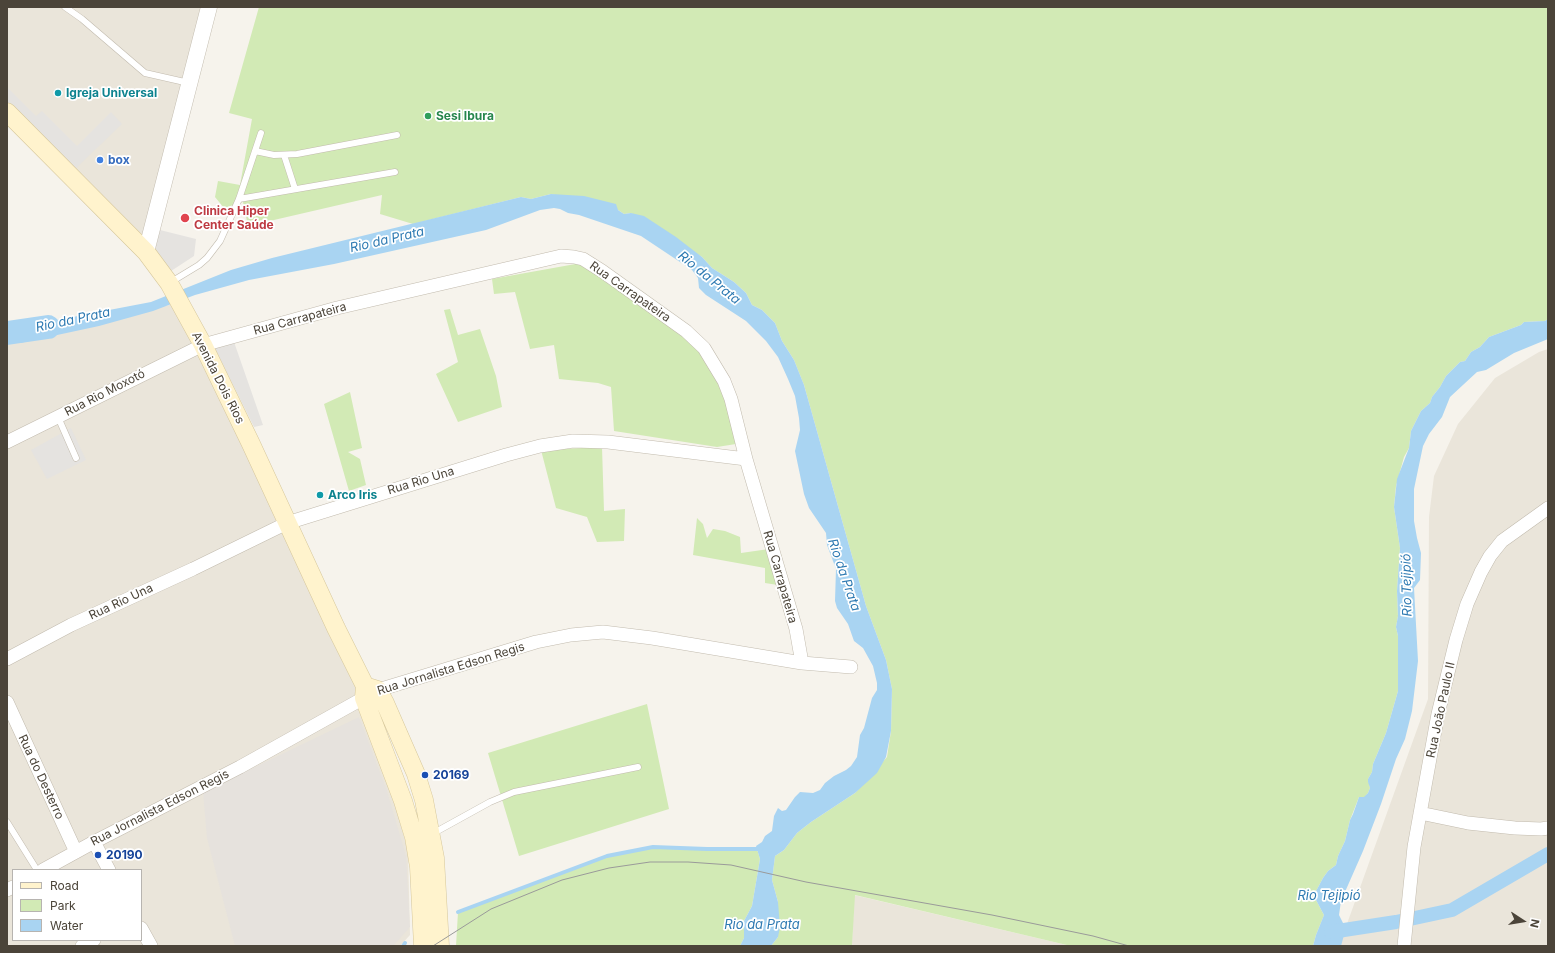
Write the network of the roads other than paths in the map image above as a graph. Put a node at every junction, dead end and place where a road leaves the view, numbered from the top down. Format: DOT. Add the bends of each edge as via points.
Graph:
graph roads {
  1 [pos="65,7"];
  2 [pos="209,7"];
  3 [pos="189,83"];
  4 [pos="7,112"];
  5 [pos="260,133"];
  6 [pos="397,135"];
  7 [pos="255,151"];
  8 [pos="284,156"];
  9 [pos="395,172"];
  10 [pos="295,188"];
  11 [pos="240,199"];
  12 [pos="146,252"];
  13 [pos="171,286"];
  14 [pos="202,345"];
  15 [pos="58,417"];
  16 [pos="7,442"];
  17 [pos="76,458"];
  18 [pos="746,459"];
  19 [pos="1548,508"];
  20 [pos="287,523"];
  21 [pos="7,659"];
  22 [pos="802,663"];
  23 [pos="851,667"];
  24 [pos="369,691"];
  25 [pos="7,702"];
  26 [pos="638,767"];
  27 [pos="1420,813"];
  28 [pos="7,822"];
  29 [pos="1548,828"];
  30 [pos="431,835"];
  31 [pos="94,842"];
  32 [pos="76,852"];
  33 [pos="36,869"];
  34 [pos="45,869"];
  35 [pos="108,869"];
  36 [pos="142,930"];
  37 [pos="92,941"];
  38 [pos="82,946"];
  39 [pos="151,946"];
  40 [pos="423,946"];
  41 [pos="440,946"];
  42 [pos="1404,946"];
  1 -- 3 [label="lane" via="82,18 145,73"];
  2 -- 3 [label="street"];
  3 -- 12 [label="street"];
  4 -- 12 [label="main road, Avenida Dois Rios"];
  5 -- 7 [label="lane"];
  6 -- 8 [label="lane"];
  7 -- 8 [label="lane"];
  7 -- 11 [label="lane"];
  8 -- 10 [label="lane"];
  9 -- 10 [label="lane"];
  10 -- 11 [label="lane"];
  11 -- 13 [label="lane" via="214,251"];
  12 -- 13 [label="main road, Avenida Dois Rios"];
  13 -- 14 [label="main road, Avenida Dois Rios"];
  14 -- 15 [label="street, Rua Rio Moxotó"];
  14 -- 18 [label="street, Rua Carrapateira" via="337,308 561,256 574,257 602,271 686,331 704,348 732,399"];
  14 -- 20 [label="main road, Avenida Dois Rios"];
  15 -- 16 [label="street, Rua Rio Moxotó"];
  15 -- 17 [label="lane"];
  18 -- 20 [label="street, Rua Rio Una" via="608,442 573,441 506,455"];
  18 -- 22 [label="street, Rua Carrapateira" via="796,629"];
  19 -- 27 [label="street, Rua João Paulo II" via="1502,541 1480,572 1456,640 1438,714"];
  20 -- 21 [label="street, Rua Rio Una" via="71,625"];
  20 -- 24 [label="main road, Avenida Dois Rios" via="336,628"];
  22 -- 23 [label="street, Rua Jornalista Edson Regis"];
  22 -- 24 [label="street, Rua Jornalista Edson Regis" via="652,638 588,632 536,642"];
  24 -- 30 [label="main road" via="416,774"];
  24 -- 31 [label="street, Rua Jornalista Edson Regis" via="240,767"];
  24 -- 40 [label="main road" via="414,838 419,867"];
  25 -- 32 [label="street, Rua do Desterro"];
  26 -- 30 [label="lane" via="514,792 490,802"];
  27 -- 29 [label="street" via="1468,823"];
  27 -- 42 [label="street, Rua João Paulo II"];
  28 -- 33 [label="lane"];
  30 -- 41 [label="main road" via="435,858"];
  31 -- 32 [label="street, Rua Jornalista Edson Regis"];
  31 -- 35 [label="street"];
  32 -- 34 [label="street, Rua Jornalista Edson Regis"];
  36 -- 39 [label="street"];
  37 -- 38 [label="street"];
}
